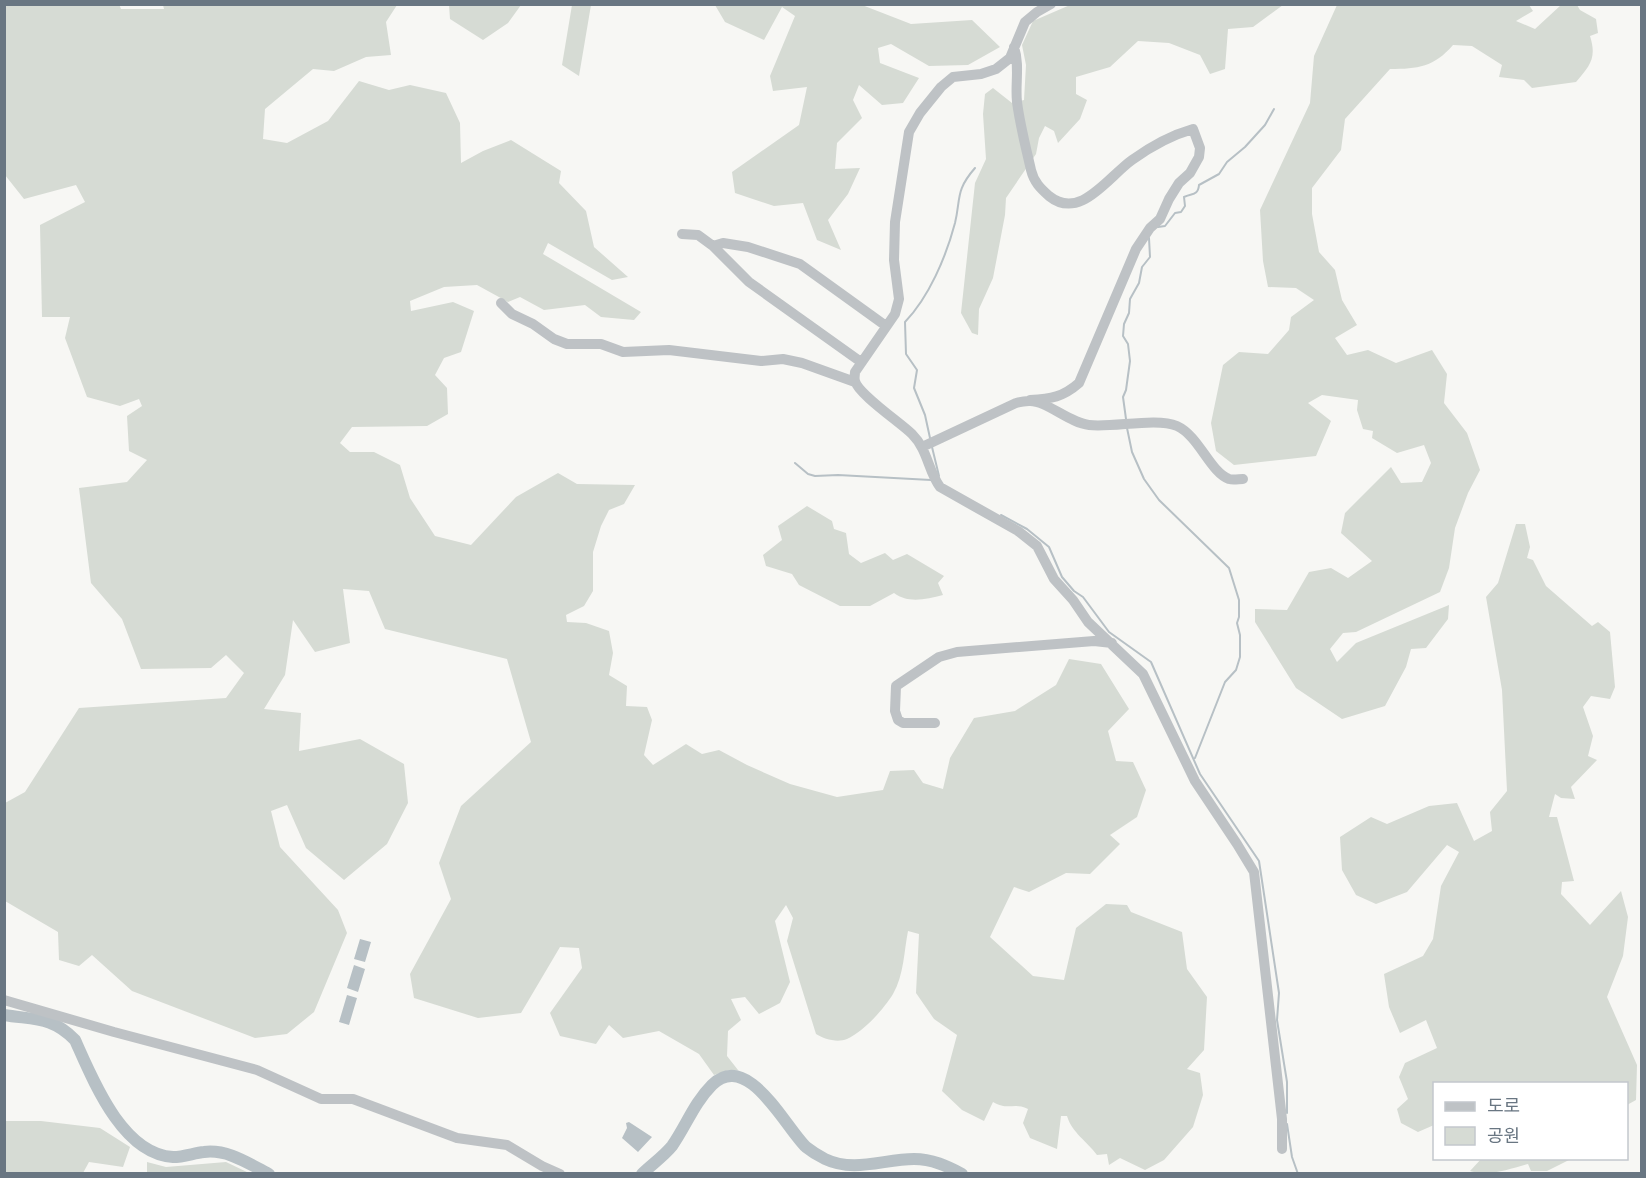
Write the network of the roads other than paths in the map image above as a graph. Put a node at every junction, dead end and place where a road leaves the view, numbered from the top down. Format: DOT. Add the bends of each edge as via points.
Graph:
graph roads {
  1 [pos="1051,4"];
  2 [pos="1014,47"];
  3 [pos="682,234"];
  4 [pos="713,246"];
  5 [pos="501,303"];
  6 [pos="886,326"];
  7 [pos="861,362"];
  8 [pos="855,382"];
  9 [pos="1030,400"];
  10 [pos="922,447"];
  11 [pos="1243,480"];
  12 [pos="1112,643"];
  13 [pos="935,723"];
  14 [pos="5,1000"];
  15 [pos="1281,1149"];
  16 [pos="560,1173"];
  1 -- 2 [label="street" via="1025,22"];
  2 -- 6 [label="street" via="1010,58 996,69 953,77 920,113 909,132 895,222 899,299"];
  2 -- 9 [label="street" via="1017,103 1032,173 1038,187 1058,203 1082,201 1132,160 1179,133 1193,129 1200,148 1190,173 1179,183 1160,219 1136,249 1079,383 1067,393"];
  3 -- 4 [label="street" via="699,236"];
  4 -- 6 [label="street" via="723,243 748,247 800,264"];
  4 -- 7 [label="street" via="749,282"];
  5 -- 8 [label="street" via="512,314 567,344 601,344 623,352 669,350 761,361 783,359"];
  6 -- 7 [label="street"];
  7 -- 8 [label="street"];
  8 -- 10 [label="street"];
  9 -- 10 [label="street"];
  9 -- 11 [label="street" via="1089,425 1178,426 1195,440 1219,472 1229,479"];
  10 -- 12 [label="street" via="940,487 1038,546 1054,579 1088,622"];
  12 -- 13 [label="street" via="1094,641 957,652 939,657 896,686 895,702 898,720 903,723"];
  12 -- 15 [label="street" via="1143,674 1195,781 1254,872 1282,1119"];
  14 -- 16 [label="street" via="257,1070 321,1099 353,1099 457,1138 507,1144"];
}
